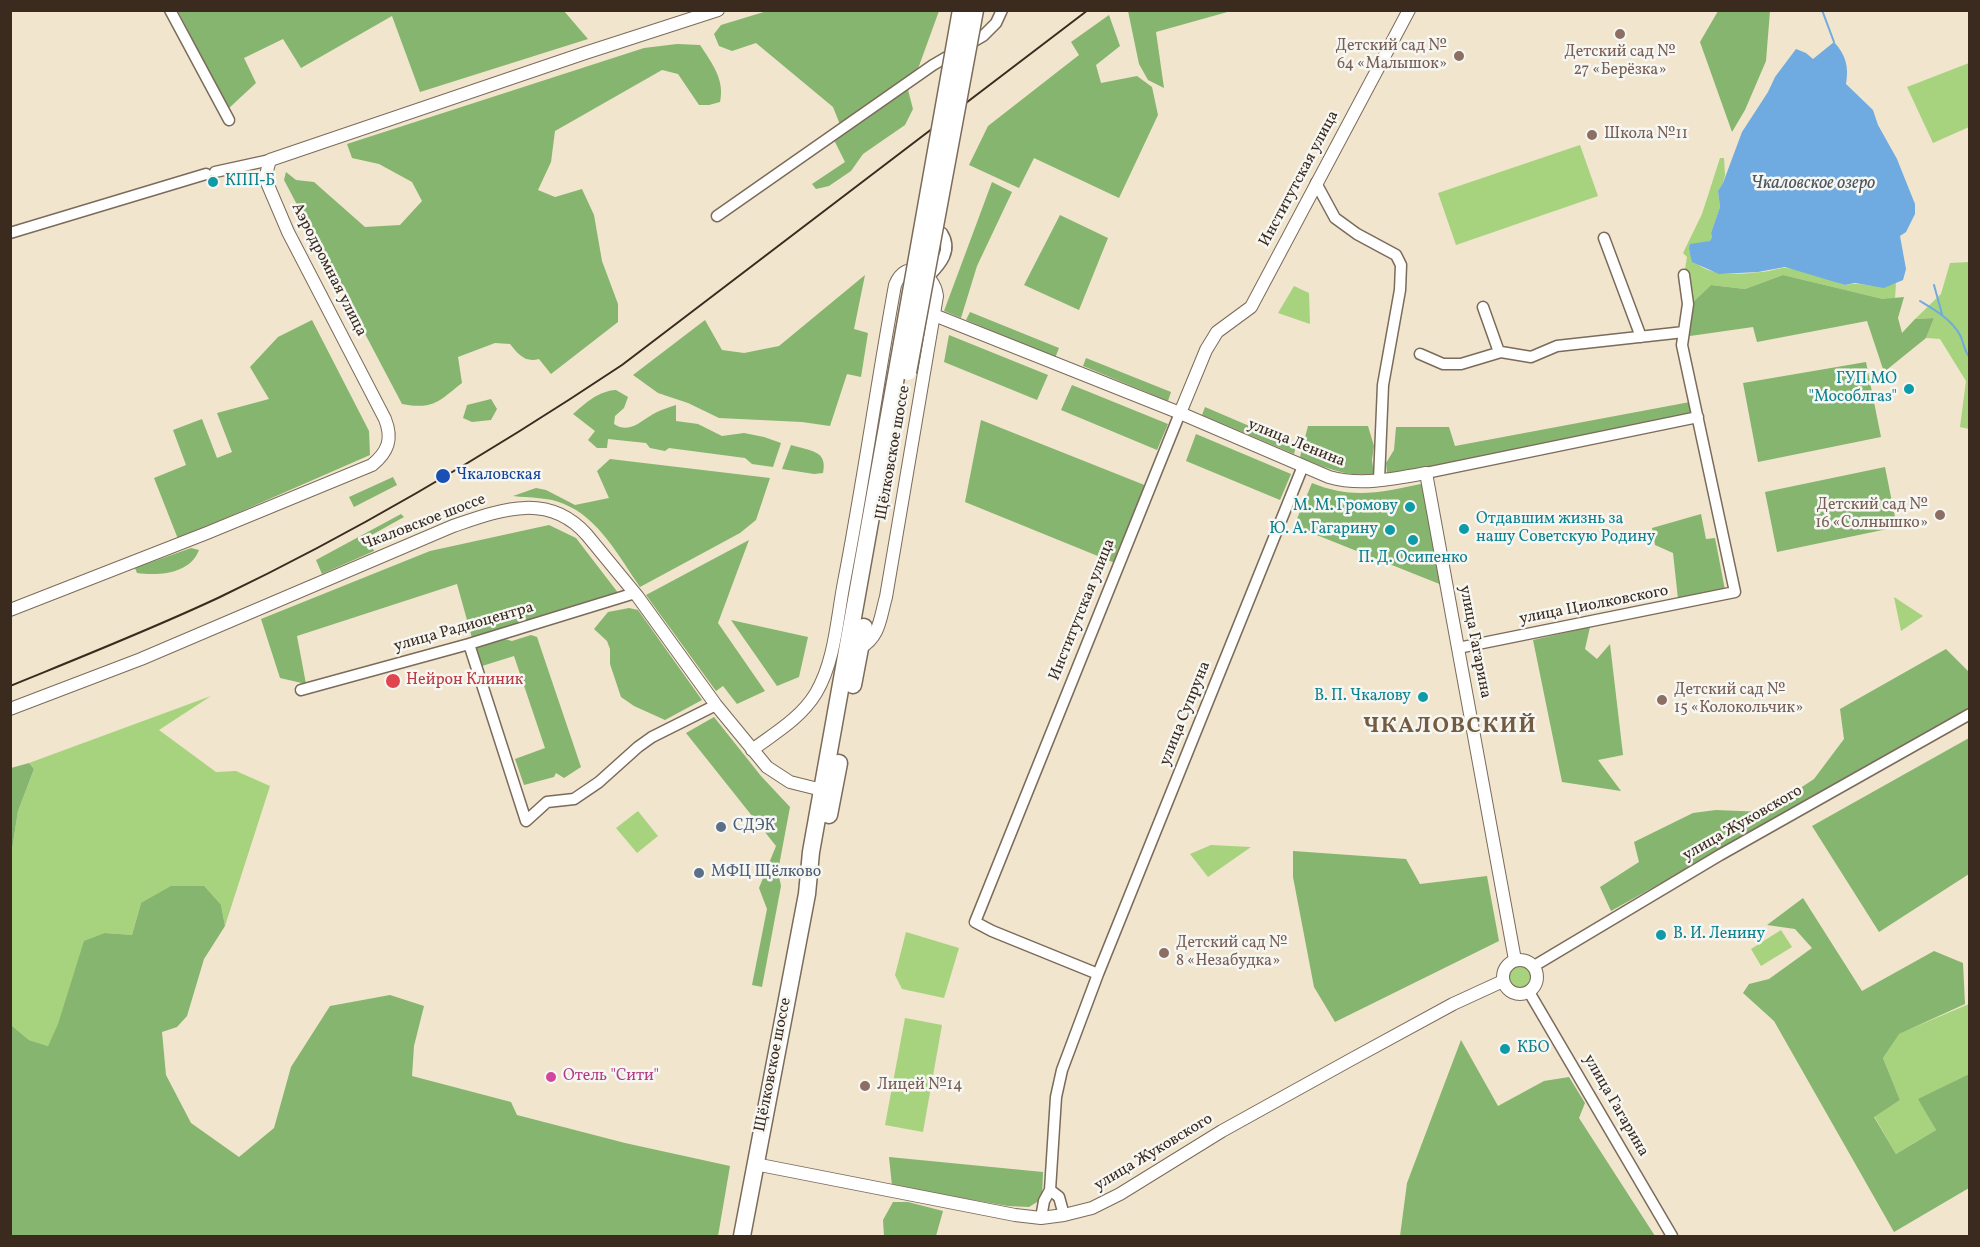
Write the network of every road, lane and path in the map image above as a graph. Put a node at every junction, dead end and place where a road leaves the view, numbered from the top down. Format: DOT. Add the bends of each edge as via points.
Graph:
graph roads {
  1 [pos="170,10"];
  2 [pos="718,10"];
  3 [pos="961,10"];
  4 [pos="975,10"];
  5 [pos="1002,10"];
  6 [pos="1409,10"];
  7 [pos="229,120"];
  8 [pos="270,160"];
  9 [pos="1316,183"];
  10 [pos="717,216"];
  11 [pos="10,233"];
  12 [pos="942,233"];
  13 [pos="1604,238"];
  14 [pos="1684,275"];
  15 [pos="929,276"];
  16 [pos="1484,307"];
  17 [pos="934,315"];
  18 [pos="1684,332"];
  19 [pos="1641,337"];
  20 [pos="1499,352"];
  21 [pos="1420,354"];
  22 [pos="902,371"];
  23 [pos="1180,413"];
  24 [pos="1698,417"];
  25 [pos="1303,466"];
  26 [pos="1426,473"];
  27 [pos="1379,480"];
  28 [pos="635,593"];
  29 [pos="10,610"];
  30 [pos="469,644"];
  31 [pos="860,648"];
  32 [pos="1458,648"];
  33 [pos="301,690"];
  34 [pos="716,705"];
  35 [pos="10,709"];
  36 [pos="1970,714"];
  37 [pos="768,739"];
  38 [pos="752,750"];
  39 [pos="827,763"];
  40 [pos="767,767"];
  41 [pos="795,784"];
  42 [pos="828,788"];
  43 [pos="817,819"];
  44 [pos="807,894"];
  45 [pos="1515,960"];
  46 [pos="1534,966"];
  47 [pos="1098,974"];
  48 [pos="1503,981"];
  49 [pos="1529,992"];
  50 [pos="755,1164"];
  51 [pos="1050,1190"];
  52 [pos="1064,1215"];
  53 [pos="1041,1218"];
  54 [pos="742,1236"];
  55 [pos="1672,1236"];
  1 -- 7 [label="street"];
  2 -- 8 [label="street"];
  3 -- 22 [label="main road, Щёлковское шоссе, bridge"];
  4 -- 22 [label="main road, Щёлковское шоссе, bridge"];
  5 -- 10 [label="street" via="983,36 933,65"];
  6 -- 9 [label="street, Институтская улица"];
  8 -- 11 [label="street" via="211,173"];
  8 -- 29 [label="street, Аэродромная улица" via="266,178 291,238 385,419 389,430 387,450 372,465"];
  9 -- 23 [label="street, Институтская улица" via="1251,307 1217,332 1206,350"];
  9 -- 27 [label="street" via="1335,218 1396,255 1401,265 1383,385"];
  12 -- 15 [label="street" via="947,250"];
  13 -- 19 [label="street"];
  14 -- 18 [label="street" via="1688,304"];
  15 -- 17 [label="street" via="936,288"];
  15 -- 37 [label="street" via="920,271 905,271 896,285 825,674 808,704"];
  16 -- 20 [label="street"];
  17 -- 23 [label="street, улица Ленина"];
  17 -- 31 [label="street" via="886,597 876,634"];
  18 -- 19 [label="street"];
  18 -- 24 [label="street" via="1682,345"];
  19 -- 20 [label="street" via="1557,346 1531,357"];
  20 -- 21 [label="street" via="1461,364 1443,364"];
  22 -- 31 [label="main road, Щёлковское шоссе"];
  22 -- 39 [label="main road, Щёлковское шоссе"];
  23 -- 25 [label="street, улица Ленина"];
  23 -- 47 [label="street, Институтская улица" via="975,922"];
  24 -- 26 [label="street, улица Ленина"];
  24 -- 32 [label="street, улица Циолковского" via="1735,592"];
  25 -- 27 [label="street, улица Ленина" via="1345,481"];
  25 -- 47 [label="street, улица Супруна"];
  26 -- 27 [label="street, улица Ленина"];
  26 -- 32 [label="street, улица Гагарина"];
  28 -- 30 [label="street, улица Радиоцентра"];
  28 -- 34 [label="street, Чкаловское шоссе"];
  28 -- 35 [label="street, Чкаловское шоссе" via="583,530 565,516 530,507 490,514"];
  30 -- 33 [label="street, улица Радиоцентра"];
  30 -- 34 [label="street" via="526,821 548,802 574,799 652,737"];
  31 -- 42 [label="main road, Щёлковское шоссе"];
  32 -- 45 [label="street, улица Гагарина"];
  34 -- 37 [label="street" via="750,735"];
  34 -- 38 [label="street, Чкаловское шоссе"];
  36 -- 46 [label="street, улица Жуковского" via="1720,855"];
  37 -- 38 [label="street"];
  37 -- 40 [label="street" via="764,758"];
  38 -- 40 [label="street, Чкаловское шоссе"];
  39 -- 41 [label="street" via="815,779"];
  39 -- 42 [label="main road, Щёлковское шоссе"];
  40 -- 41 [label="street, Чкаловское шоссе"];
  41 -- 42 [label="street, Чкаловское шоссе"];
  41 -- 43 [label="street" via="809,793"];
  42 -- 43 [label="main road, Щёлковское шоссе"];
  42 -- 44 [label="main road, Щёлковское шоссе" via="822,854"];
  43 -- 44 [label="main road, Щёлковское шоссе"];
  44 -- 50 [label="main road, Щёлковское шоссе"];
  45 -- 46 [label="street" via="1526,960"];
  45 -- 48 [label="street" via="1506,966"];
  46 -- 49 [label="street" via="1537,983"];
  47 -- 51 [label="street" via="1062,1070 1056,1097"];
  48 -- 49 [label="street" via="1514,993"];
  48 -- 52 [label="street, улица Жуковского" via="1453,1004 1222,1131 1105,1202"];
  49 -- 55 [label="street, улица Гагарина"];
  50 -- 53 [label="street, улица Жуковского"];
  50 -- 54 [label="main road, Щёлковское шоссе"];
  51 -- 52 [label="street" via="1059,1197"];
  51 -- 53 [label="street"];
  52 -- 53 [label="street, улица Жуковского"];
}
